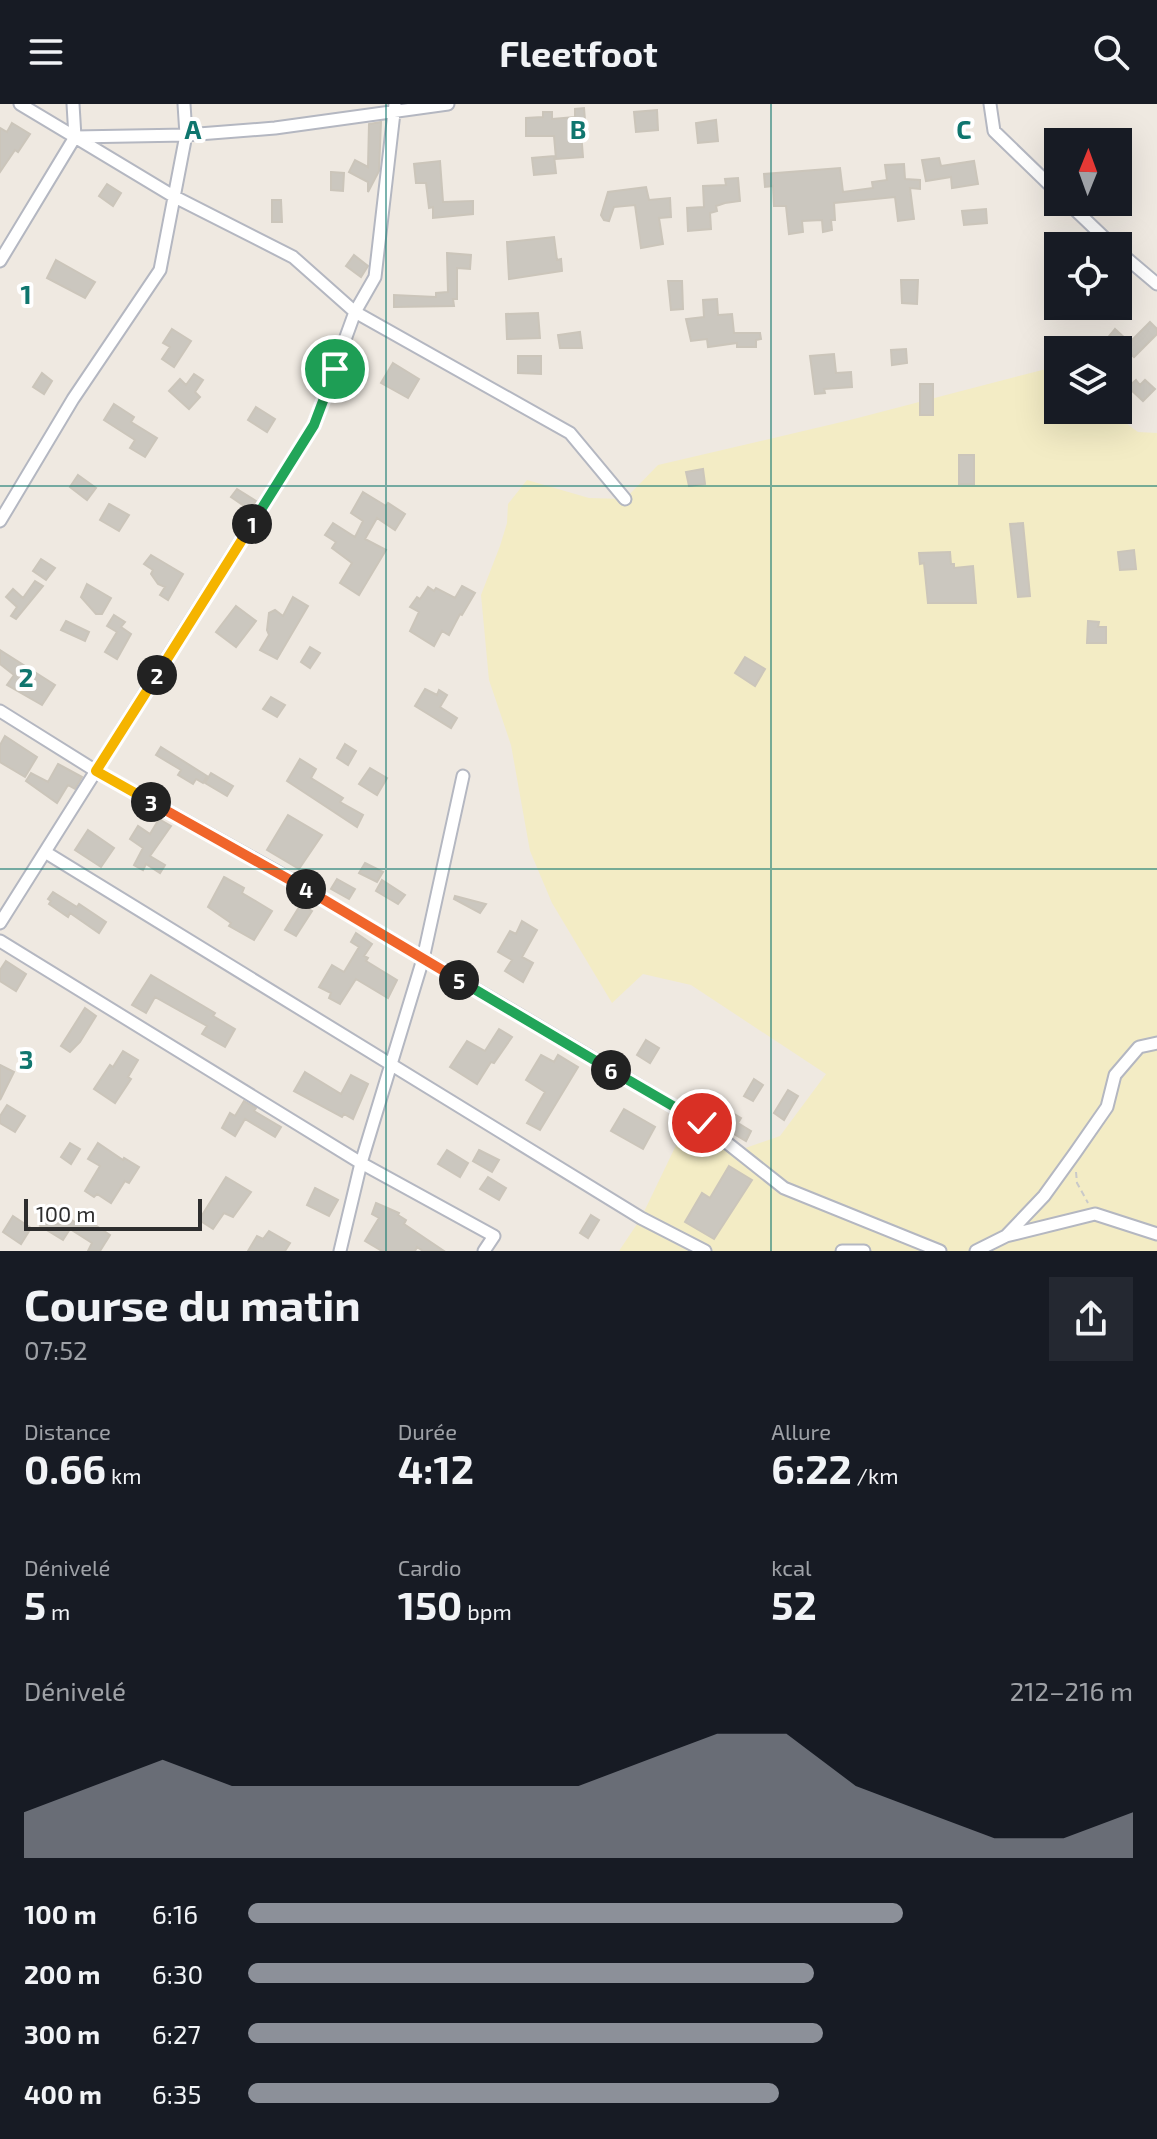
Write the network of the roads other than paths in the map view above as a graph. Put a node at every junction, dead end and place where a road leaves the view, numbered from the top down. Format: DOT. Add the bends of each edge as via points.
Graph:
graph roads {
  1 [pos="20,104"];
  2 [pos="73,104"];
  3 [pos="184,104"];
  4 [pos="448,104"];
  5 [pos="990,104"];
  6 [pos="395,108"];
  7 [pos="186,135"];
  8 [pos="75,137"];
  9 [pos="1044,179"];
  10 [pos="173,196"];
  11 [pos="1082,216"];
  12 [pos="1098,232"];
  13 [pos="0,261"];
  14 [pos="1132,263"];
  15 [pos="1157,284"];
  16 [pos="355,312"];
  17 [pos="625,499"];
  18 [pos="0,521"];
  19 [pos="0,711"];
  20 [pos="96,771"];
  21 [pos="463,776"];
  22 [pos="45,852"];
  23 [pos="0,923"];
  24 [pos="0,941"];
  25 [pos="423,959"];
  26 [pos="1157,1043"];
  27 [pos="391,1063"];
  28 [pos="361,1163"];
  29 [pos="1157,1234"];
  30 [pos="1006,1236"];
  31 [pos="340,1251"];
  32 [pos="484,1251"];
  33 [pos="705,1251"];
  34 [pos="842,1251"];
  35 [pos="864,1251"];
  36 [pos="940,1251"];
  37 [pos="976,1251"];
  1 -- 8 [label="street"];
  2 -- 8 [label="street"];
  3 -- 7 [label="street"];
  4 -- 6 [label="street"];
  5 -- 9 [label="street" via="994,131"];
  6 -- 7 [label="street" via="275,128"];
  6 -- 16 [label="street" via="375,277"];
  7 -- 8 [label="street"];
  7 -- 10 [label="street"];
  8 -- 10 [label="street"];
  8 -- 13 [label="street"];
  10 -- 16 [label="street" via="293,257"];
  10 -- 18 [label="street" via="160,270 73,399"];
  11 -- 12 [label="street"];
  14 -- 15 [label="street"];
  16 -- 17 [label="street" via="570,433"];
  16 -- 20 [label="street" via="314,425"];
  19 -- 20 [label="street"];
  20 -- 22 [label="street"];
  20 -- 25 [label="street"];
  21 -- 25 [label="street"];
  22 -- 23 [label="street"];
  22 -- 27 [label="street"];
  24 -- 28 [label="street"];
  25 -- 27 [label="street"];
  25 -- 36 [label="street" via="702,1123 784,1188"];
  26 -- 30 [label="street" via="1139,1047 1115,1075 1107,1107 1044,1196"];
  27 -- 28 [label="street"];
  27 -- 33 [label="street" via="641,1218"];
  28 -- 31 [label="street"];
  28 -- 32 [label="street" via="494,1236"];
  29 -- 30 [label="street" via="1095,1214"];
  30 -- 37 [label="street"];
  34 -- 35 [label="street"];
}
